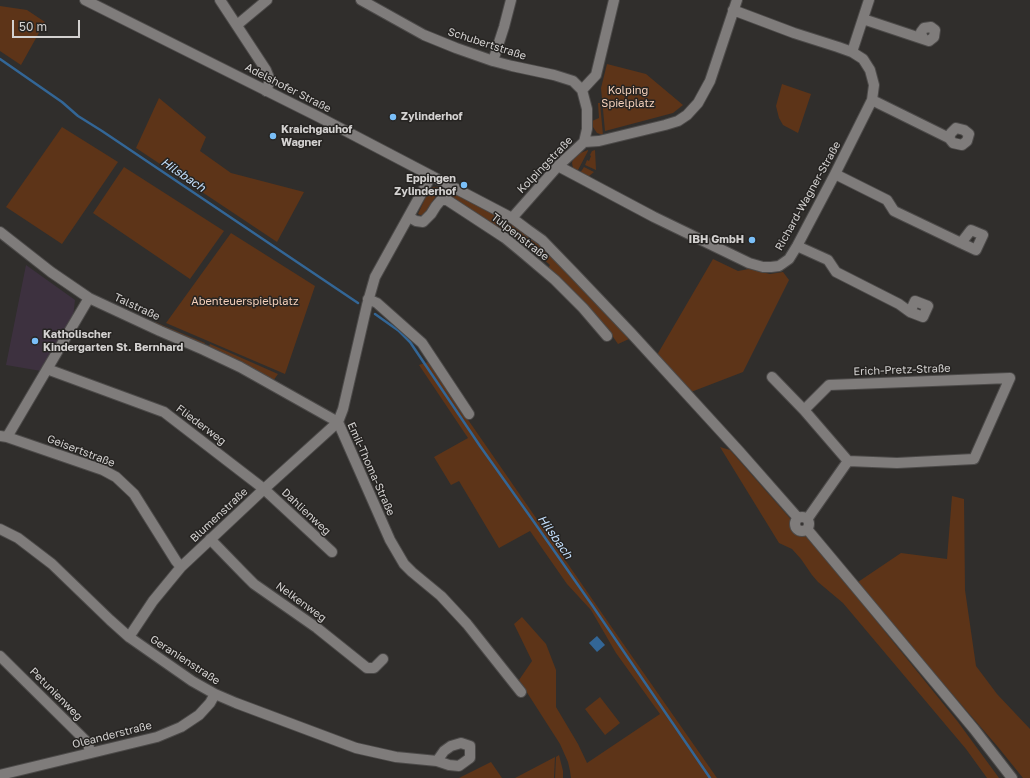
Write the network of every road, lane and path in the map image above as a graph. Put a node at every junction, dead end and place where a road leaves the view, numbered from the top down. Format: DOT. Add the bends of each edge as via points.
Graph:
graph roads {
  1 [pos="85,0"];
  2 [pos="220,0"];
  3 [pos="267,0"];
  4 [pos="361,0"];
  5 [pos="511,0"];
  6 [pos="614,0"];
  7 [pos="736,0"];
  8 [pos="869,0"];
  9 [pos="733,10"];
  10 [pos="863,18"];
  11 [pos="237,25"];
  12 [pos="923,39"];
  13 [pos="852,52"];
  14 [pos="493,61"];
  15 [pos="582,90"];
  16 [pos="266,91"];
  17 [pos="872,100"];
  18 [pos="949,138"];
  19 [pos="584,142"];
  20 [pos="558,166"];
  21 [pos="835,174"];
  22 [pos="431,176"];
  23 [pos="409,217"];
  24 [pos="512,218"];
  25 [pos="0,232"];
  26 [pos="961,243"];
  27 [pos="797,246"];
  28 [pos="89,298"];
  29 [pos="368,299"];
  30 [pos="910,312"];
  31 [pos="607,336"];
  32 [pos="47,369"];
  33 [pos="772,377"];
  34 [pos="804,410"];
  35 [pos="469,414"];
  36 [pos="338,422"];
  37 [pos="4,437"];
  38 [pos="848,461"];
  39 [pos="264,489"];
  40 [pos="803,518"];
  41 [pos="0,529"];
  42 [pos="210,539"];
  43 [pos="332,552"];
  44 [pos="181,567"];
  45 [pos="129,637"];
  46 [pos="0,656"];
  47 [pos="383,659"];
  48 [pos="521,692"];
  49 [pos="215,694"];
  50 [pos="90,753"];
  51 [pos="437,761"];
  52 [pos="0,775"];
  53 [pos="1012,778"];
  1 -- 16 [label="street, Adelshofer Straße"];
  2 -- 11 [label="street"];
  3 -- 11 [label="street"];
  4 -- 14 [label="street, Schubertstraße" via="424,35"];
  5 -- 14 [label="street"];
  6 -- 15 [label="street" via="596,75"];
  7 -- 9 [label="street, Kolpingstraße"];
  8 -- 10 [label="street"];
  9 -- 13 [label="street, Richard-Wagner-Straße"];
  9 -- 19 [label="street, Kolpingstraße" via="710,81 698,103 687,115 665,125 599,141"];
  10 -- 12 [label="street"];
  10 -- 13 [label="street"];
  11 -- 16 [label="street" via="266,70 270,80"];
  13 -- 17 [label="street, Richard-Wagner-Straße" via="863,59 870,70 874,85"];
  14 -- 15 [label="street, Schubertstraße" via="554,75 573,82"];
  15 -- 19 [label="street" via="587,109"];
  16 -- 22 [label="street, Adelshofer Straße"];
  17 -- 18 [label="street"];
  17 -- 21 [label="street, Richard-Wagner-Straße"];
  19 -- 20 [label="street, Kolpingstraße"];
  20 -- 24 [label="street, Kolpingstraße"];
  20 -- 27 [label="street, Richard-Wagner-Straße" via="654,217 749,263 763,267 780,266 789,260"];
  21 -- 26 [label="street" via="887,200 894,211"];
  21 -- 27 [label="street, Richard-Wagner-Straße"];
  22 -- 23 [label="street, Emil-Thoma-Straße"];
  22 -- 24 [label="street, Adelshofer Straße"];
  23 -- 29 [label="street, Emil-Thoma-Straße" via="375,277"];
  23 -- 31 [label="street, Tulpenstraße" via="416,222 423,222 441,200 447,200 505,238 555,280"];
  24 -- 40 [label="street, Adelshofer Straße" via="542,240"];
  25 -- 28 [label="street, Talstraße"];
  27 -- 30 [label="street" via="828,260 836,272"];
  28 -- 32 [label="street"];
  28 -- 36 [label="street, Talstraße" via="240,366"];
  29 -- 35 [label="street" via="377,303 422,343"];
  29 -- 36 [label="street, Emil-Thoma-Straße"];
  32 -- 37 [label="street"];
  32 -- 39 [label="street, Fliederweg" via="164,412"];
  33 -- 34 [label="street"];
  34 -- 38 [label="street"];
  34 -- 38 [label="street, Erich-Pretz-Straße" via="829,384 1010,378 974,459 897,463"];
  36 -- 39 [label="street, Blumenstraße"];
  36 -- 48 [label="street, Emil-Thoma-Straße" via="390,540 404,564 462,618"];
  37 -- 44 [label="street, Geisertstraße" via="116,477 134,494"];
  38 -- 40 [label="street"];
  39 -- 42 [label="street, Blumenstraße"];
  39 -- 43 [label="street, Dahlienweg"];
  40 -- 53 [label="street, Adelshofer Straße" via="794,524 796,528 801,531 807,529"];
  41 -- 45 [label="street, Geranienstraße" via="18,538 52,564"];
  42 -- 44 [label="street, Blumenstraße"];
  42 -- 47 [label="street, Nelkenweg" via="254,584 317,628 367,668 374,668"];
  44 -- 45 [label="street, Blumenstraße"];
  45 -- 49 [label="street, Geranienstraße"];
  46 -- 50 [label="street, Petunienweg" via="88,743"];
  49 -- 50 [label="street, Oleanderstraße" via="199,715 181,728 157,737"];
  49 -- 51 [label="street, Geranienstraße" via="356,748 396,757"];
  50 -- 52 [label="street, Oleanderstraße"];
}
